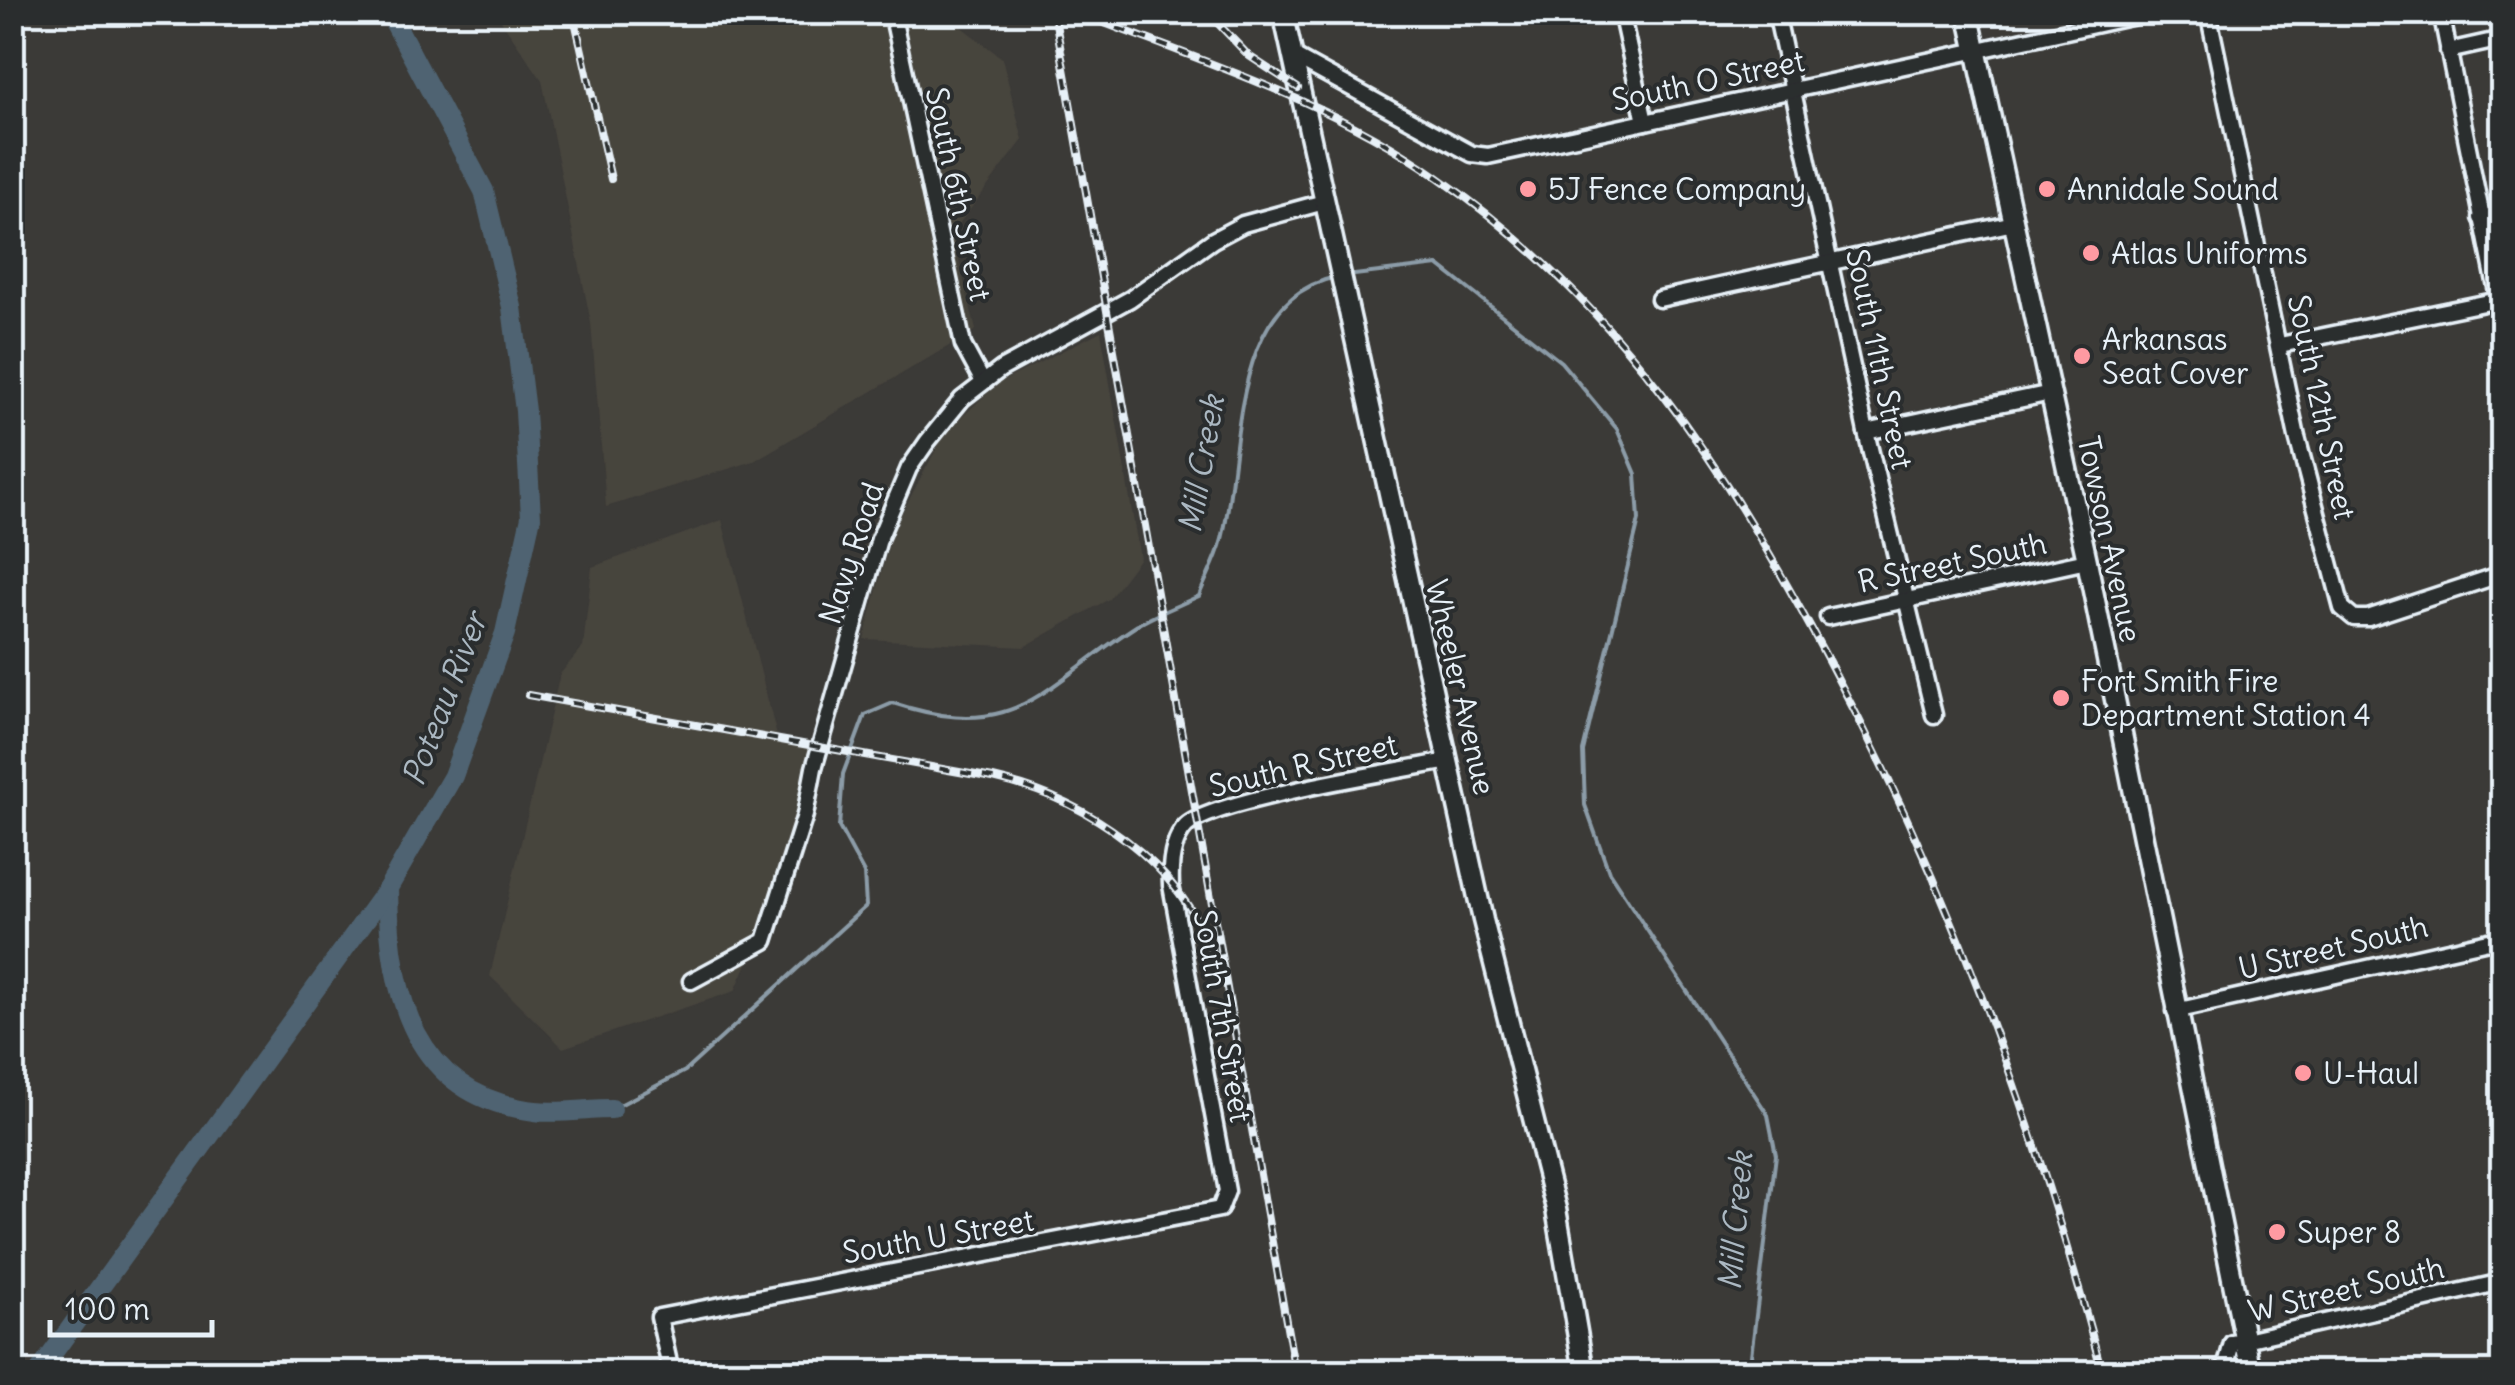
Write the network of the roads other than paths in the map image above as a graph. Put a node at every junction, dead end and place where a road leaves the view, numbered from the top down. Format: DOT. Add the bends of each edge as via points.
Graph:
graph roads {
  1 [pos="892,12"];
  2 [pos="1283,12"];
  3 [pos="1621,12"];
  4 [pos="1776,12"];
  5 [pos="1968,12"];
  6 [pos="2154,12"];
  7 [pos="2208,12"];
  8 [pos="2441,12"];
  9 [pos="2502,39"];
  10 [pos="1976,51"];
  11 [pos="2448,51"];
  12 [pos="1293,56"];
  13 [pos="1793,90"];
  14 [pos="1645,122"];
  15 [pos="1324,202"];
  16 [pos="2502,213"];
  17 [pos="2481,218"];
  18 [pos="2014,223"];
  19 [pos="1832,261"];
  20 [pos="1659,299"];
  21 [pos="2499,300"];
  22 [pos="2502,317"];
  23 [pos="2280,346"];
  24 [pos="982,382"];
  25 [pos="2051,394"];
  26 [pos="1866,432"];
  27 [pos="2087,562"];
  28 [pos="2502,574"];
  29 [pos="1904,600"];
  30 [pos="1828,617"];
  31 [pos="1934,715"];
  32 [pos="1449,761"];
  33 [pos="1178,838"];
  34 [pos="2502,938"];
  35 [pos="691,981"];
  36 [pos="2175,1011"];
  37 [pos="1225,1204"];
  38 [pos="2502,1282"];
  39 [pos="2244,1340"];
  40 [pos="671,1372"];
  41 [pos="1584,1372"];
  42 [pos="2224,1372"];
  43 [pos="2251,1372"];
  1 -- 24 [label="street, South 6th Street" via="963,345"];
  2 -- 12 [label="main road, Wheeler Avenue"];
  3 -- 14 [label="street"];
  4 -- 13 [label="street, South 11th Street"];
  5 -- 10 [label="main road, Towson Avenue"];
  6 -- 10 [label="street, South O Street"];
  7 -- 23 [label="street, South 12th Street"];
  8 -- 11 [label="street"];
  9 -- 11 [label="street"];
  10 -- 13 [label="street, South O Street"];
  10 -- 18 [label="main road, Towson Avenue"];
  11 -- 17 [label="street"];
  12 -- 14 [label="street, South O Street" via="1480,156"];
  12 -- 15 [label="main road, Wheeler Avenue"];
  13 -- 14 [label="street, South O Street"];
  13 -- 19 [label="street, South 11th Street"];
  15 -- 24 [label="street, Navy Road" via="1226,232 1130,299"];
  15 -- 32 [label="main road, Wheeler Avenue"];
  16 -- 17 [label="street"];
  17 -- 21 [label="street"];
  18 -- 19 [label="street"];
  18 -- 25 [label="main road, Towson Avenue"];
  19 -- 20 [label="street"];
  19 -- 26 [label="street, South 11th Street"];
  21 -- 22 [label="street"];
  21 -- 23 [label="street"];
  23 -- 28 [label="street, South 12th Street" via="2337,595 2350,616 2368,618"];
  24 -- 35 [label="street, Navy Road" via="927,442 886,519 765,941"];
  25 -- 26 [label="street"];
  25 -- 27 [label="main road, Towson Avenue"];
  26 -- 29 [label="street, South 11th Street"];
  27 -- 29 [label="street, R Street South"];
  27 -- 36 [label="main road, Towson Avenue"];
  29 -- 30 [label="street, R Street South"];
  29 -- 31 [label="street, South 11th Street"];
  32 -- 33 [label="street, South R Street" via="1224,806 1188,824"];
  32 -- 41 [label="main road, Wheeler Avenue" via="1556,1208"];
  33 -- 37 [label="street, South 7th Street" via="1170,885"];
  34 -- 36 [label="street, U Street South"];
  36 -- 39 [label="main road, Towson Avenue"];
  37 -- 40 [label="street, South U Street" via="1212,1212 659,1317"];
  38 -- 39 [label="street, W Street South"];
  39 -- 42 [label="street, W Street South" via="2232,1343"];
  39 -- 43 [label="main road, Towson Avenue"];
}
